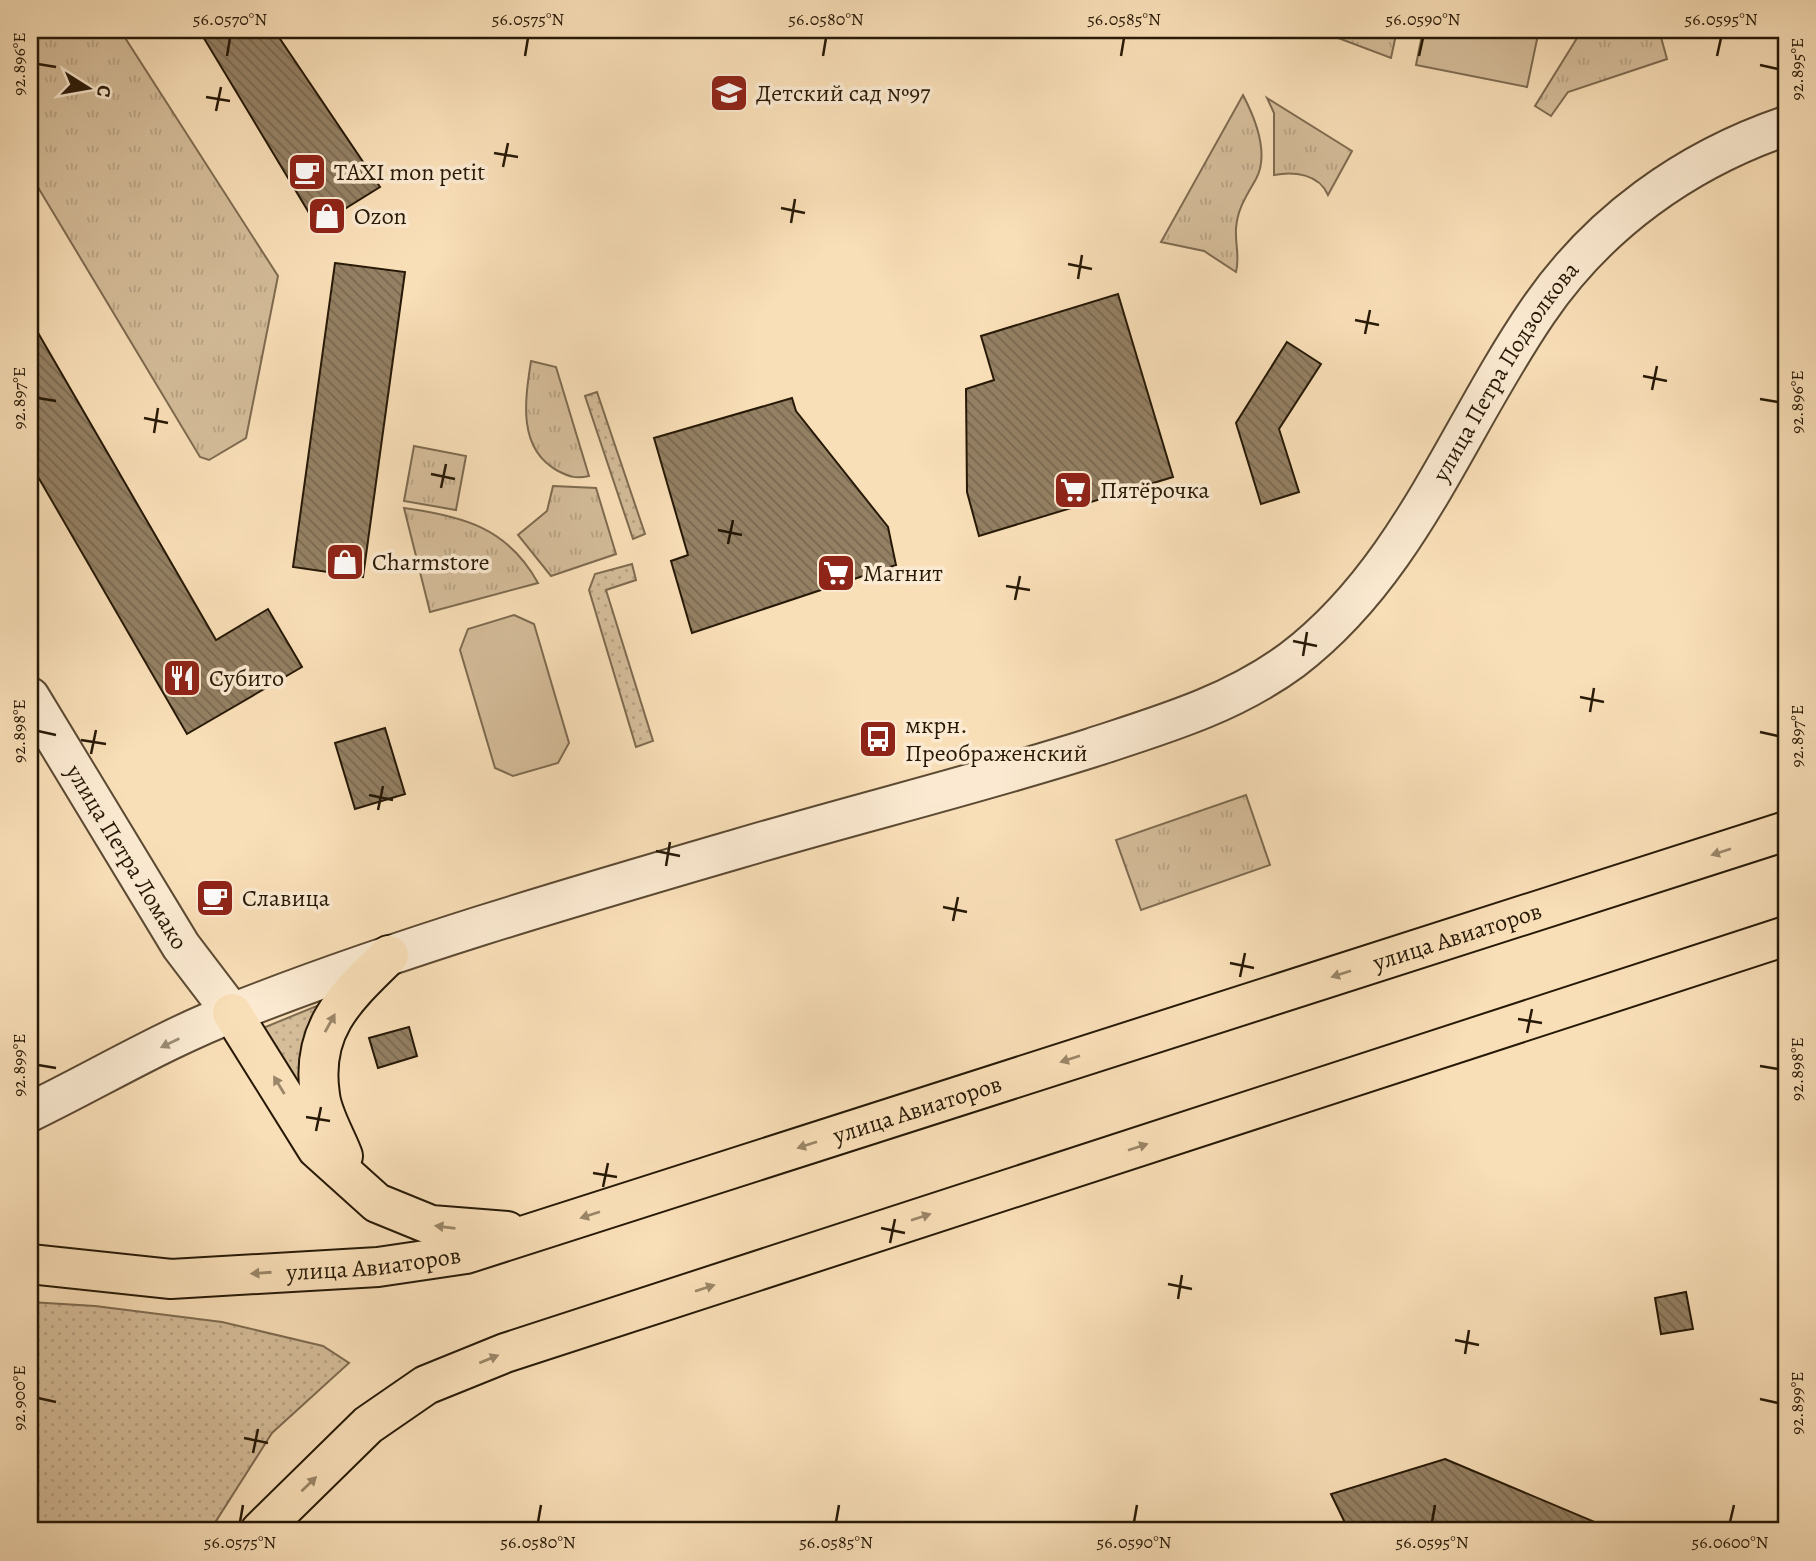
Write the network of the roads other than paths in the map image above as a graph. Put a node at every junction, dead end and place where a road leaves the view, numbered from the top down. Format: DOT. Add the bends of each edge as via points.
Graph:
graph roads {
  1 [pos="1786,126"];
  2 [pos="30,697"];
  3 [pos="1786,831"];
  4 [pos="1786,936"];
  5 [pos="389,955"];
  6 [pos="232,1013"];
  7 [pos="30,1112"];
  8 [pos="353,1181"];
  9 [pos="537,1232"];
  10 [pos="30,1264"];
  11 [pos="260,1531"];
  1 -- 5 [label="street, улица Петра Подзолкова" via="1739,142 1680,174 1605,231 1539,309 1400,544 1359,600 1327,632 1272,673 1205,711"];
  2 -- 6 [label="street, улица Петра Ломако" via="181,946"];
  3 -- 9 [label="main road, улица Авиаторов, one-way"];
  11 -- 4 [label="main road, one-way" via="369,1425 426,1385 505,1353"];
  5 -- 6 [label="street"];
  8 -- 5 [label="main road, one-way" via="320,1097 324,1032 342,1002"];
  6 -- 7 [label="street, one-way"];
  8 -- 6 [label="main road, one-way" via="317,1149"];
  9 -- 8 [label="main road, one-way" via="431,1225 376,1203"];
  9 -- 10 [label="main road, улица Авиаторов, one-way" via="466,1254 378,1267 172,1279"];
}
